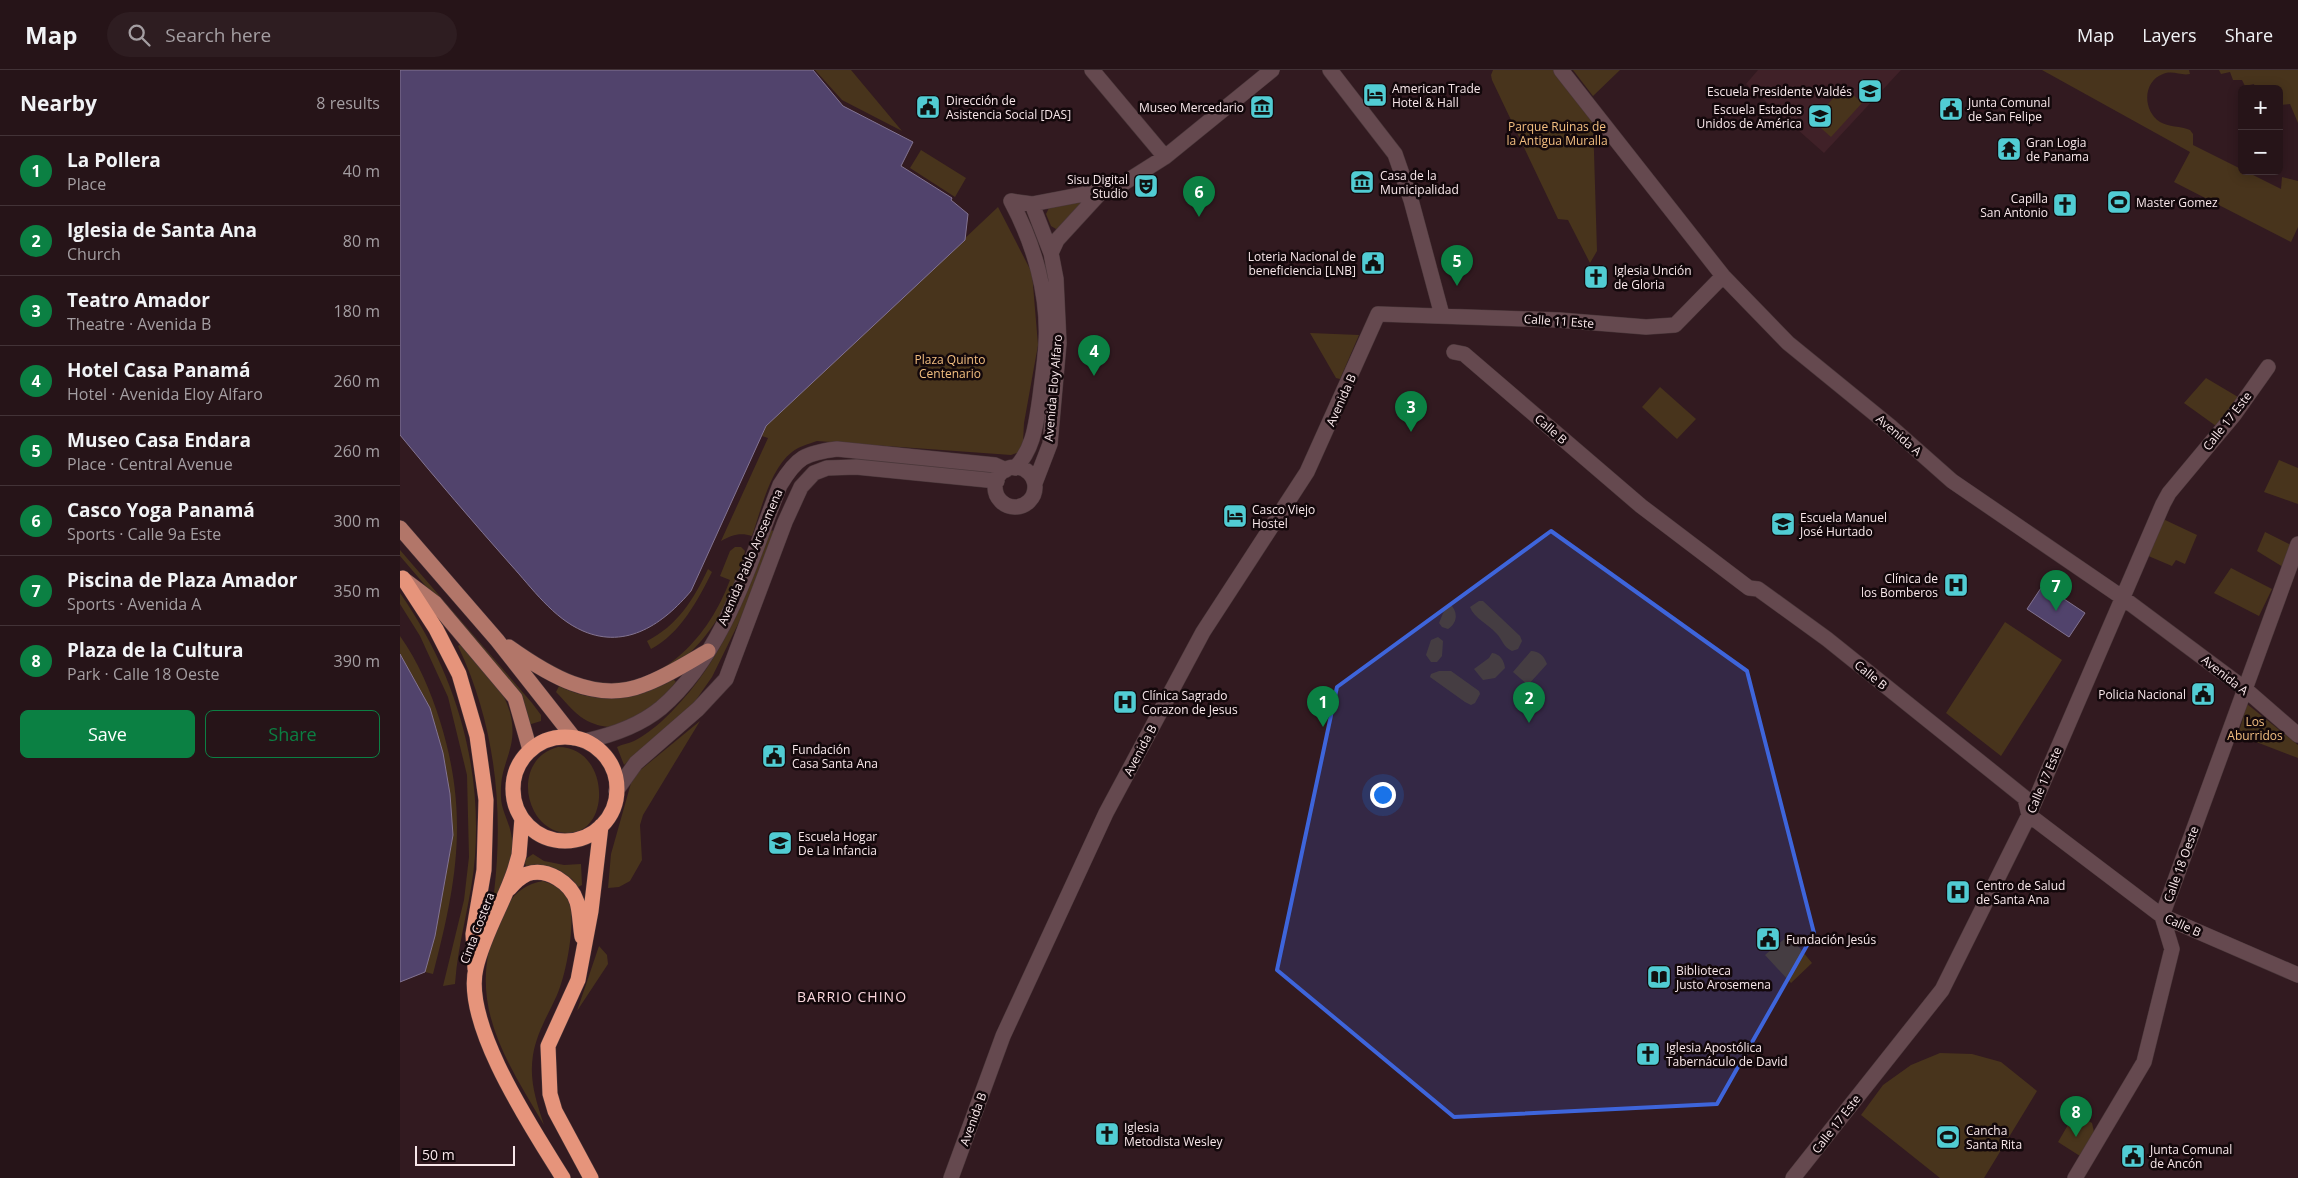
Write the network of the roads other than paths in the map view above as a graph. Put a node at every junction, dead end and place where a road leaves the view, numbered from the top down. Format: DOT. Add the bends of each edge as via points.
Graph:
graph roads {
  1 [pos="1092,70"];
  2 [pos="1272,70"];
  3 [pos="1330,70"];
  4 [pos="1561,70"];
  5 [pos="1165,157"];
  6 [pos="1102,192"];
  7 [pos="1032,204"];
  8 [pos="1030,243"];
  9 [pos="1049,247"];
  10 [pos="1723,276"];
  11 [pos="1378,314"];
  12 [pos="1442,315"];
  13 [pos="1454,352"];
  14 [pos="2268,367"];
  15 [pos="1006,473"];
  16 [pos="1034,483"];
  17 [pos="400,528"];
  18 [pos="2298,544"];
  19 [pos="401,576"];
  20 [pos="2123,598"];
  21 [pos="498,640"];
  22 [pos="708,651"];
  23 [pos="2245,690"];
  24 [pos="2298,735"];
  25 [pos="580,740"];
  26 [pos="530,750"];
  27 [pos="616,791"];
  28 [pos="2030,815"];
  29 [pos="522,818"];
  30 [pos="601,826"];
  31 [pos="508,889"];
  32 [pos="2162,916"];
  33 [pos="584,953"];
  34 [pos="475,969"];
  35 [pos="2298,975"];
  36 [pos="564,1178"];
  37 [pos="591,1178"];
  38 [pos="951,1178"];
  39 [pos="1794,1178"];
  40 [pos="2075,1178"];
  1 -- 5 [label="street"];
  2 -- 5 [label="street"];
  3 -- 12 [label="street" via="1395,154"];
  4 -- 10 [label="street, Avenida A"];
  5 -- 6 [label="street" via="1116,188"];
  6 -- 7 [label="street"];
  6 -- 9 [label="street"];
  7 -- 8 [label="street, Avenida Eloy Alfaro" via="1011,201"];
  7 -- 9 [label="street, Avenida Eloy Alfaro"];
  8 -- 9 [label="street" via="1036,237"];
  8 -- 15 [label="street, Avenida Eloy Alfaro" via="1042,287 1046,343 1036,424 1027,456"];
  9 -- 16 [label="street, Avenida Eloy Alfaro" via="1056,278 1058,354 1050,444"];
  10 -- 12 [label="street, Calle 11 Este" via="1675,325 1646,327"];
  10 -- 20 [label="street, Avenida A" via="1788,343 1952,481"];
  11 -- 12 [label="street, Calle 11 Este"];
  11 -- 38 [label="street, Avenida B" via="1308,472 1203,632 1106,812 1003,1036"];
  13 -- 28 [label="street, Calle B" via="1464,354 1641,506 1749,588 1758,589 1827,639 2025,798"];
  14 -- 20 [label="street, Calle 17 Este" via="2234,415 2169,493"];
  15 -- 16 [label="street" via="1028,472"];
  15 -- 16 [label="street" via="996,488 999,498 1006,504 1016,507 1030,501"];
  15 -- 22 [label="street, Avenida Pablo Arosemena" via="995,465 837,449 812,452 788,472 780,485 729,612"];
  15 -- 27 [label="street, Avenida Pablo Arosemena" via="856,467 827,468 814,473 801,487 785,522 726,679 698,709 636,763"];
  17 -- 21 [label="main road"];
  18 -- 23 [label="street, Calle 18 Oeste"];
  19 -- 26 [label="main road" via="434,603 515,698"];
  19 -- 34 [label="highway" via="436,629 459,674 478,736 486,800 484,870 473,934"];
  20 -- 23 [label="street, Avenida A"];
  20 -- 28 [label="street, Calle 17 Este"];
  21 -- 22 [label="main road" via="575,685 604,691 642,686"];
  21 -- 25 [label="main road"];
  22 -- 25 [label="street, Avenida Pablo Arosemena" via="684,685 660,708 622,731"];
  23 -- 24 [label="street, Avenida A"];
  23 -- 32 [label="street, Calle 18 Oeste"];
  25 -- 26 [label="highway" via="548,739"];
  25 -- 27 [label="highway" via="598,750 608,761"];
  26 -- 29 [label="highway" via="518,766 513,780 514,800"];
  27 -- 30 [label="highway" via="611,812"];
  28 -- 32 [label="street, Calle B"];
  28 -- 39 [label="street, Calle 17 Este" via="1942,990"];
  29 -- 30 [label="highway" via="539,833 560,840 582,837"];
  29 -- 31 [label="highway, Cinta Costera" via="518,855"];
  30 -- 33 [label="highway"];
  31 -- 33 [label="highway" via="528,874 542,873 554,876 569,887 577,902"];
  31 -- 34 [label="highway, Cinta Costera"];
  32 -- 35 [label="street, Calle B"];
  32 -- 40 [label="street, Calle 18 Oeste" via="2172,949 2144,1062"];
  33 -- 37 [label="highway" via="578,980 548,1046 548,1079 555,1111"];
  34 -- 36 [label="highway, Cinta Costera" via="475,1000 491,1054"];
}
